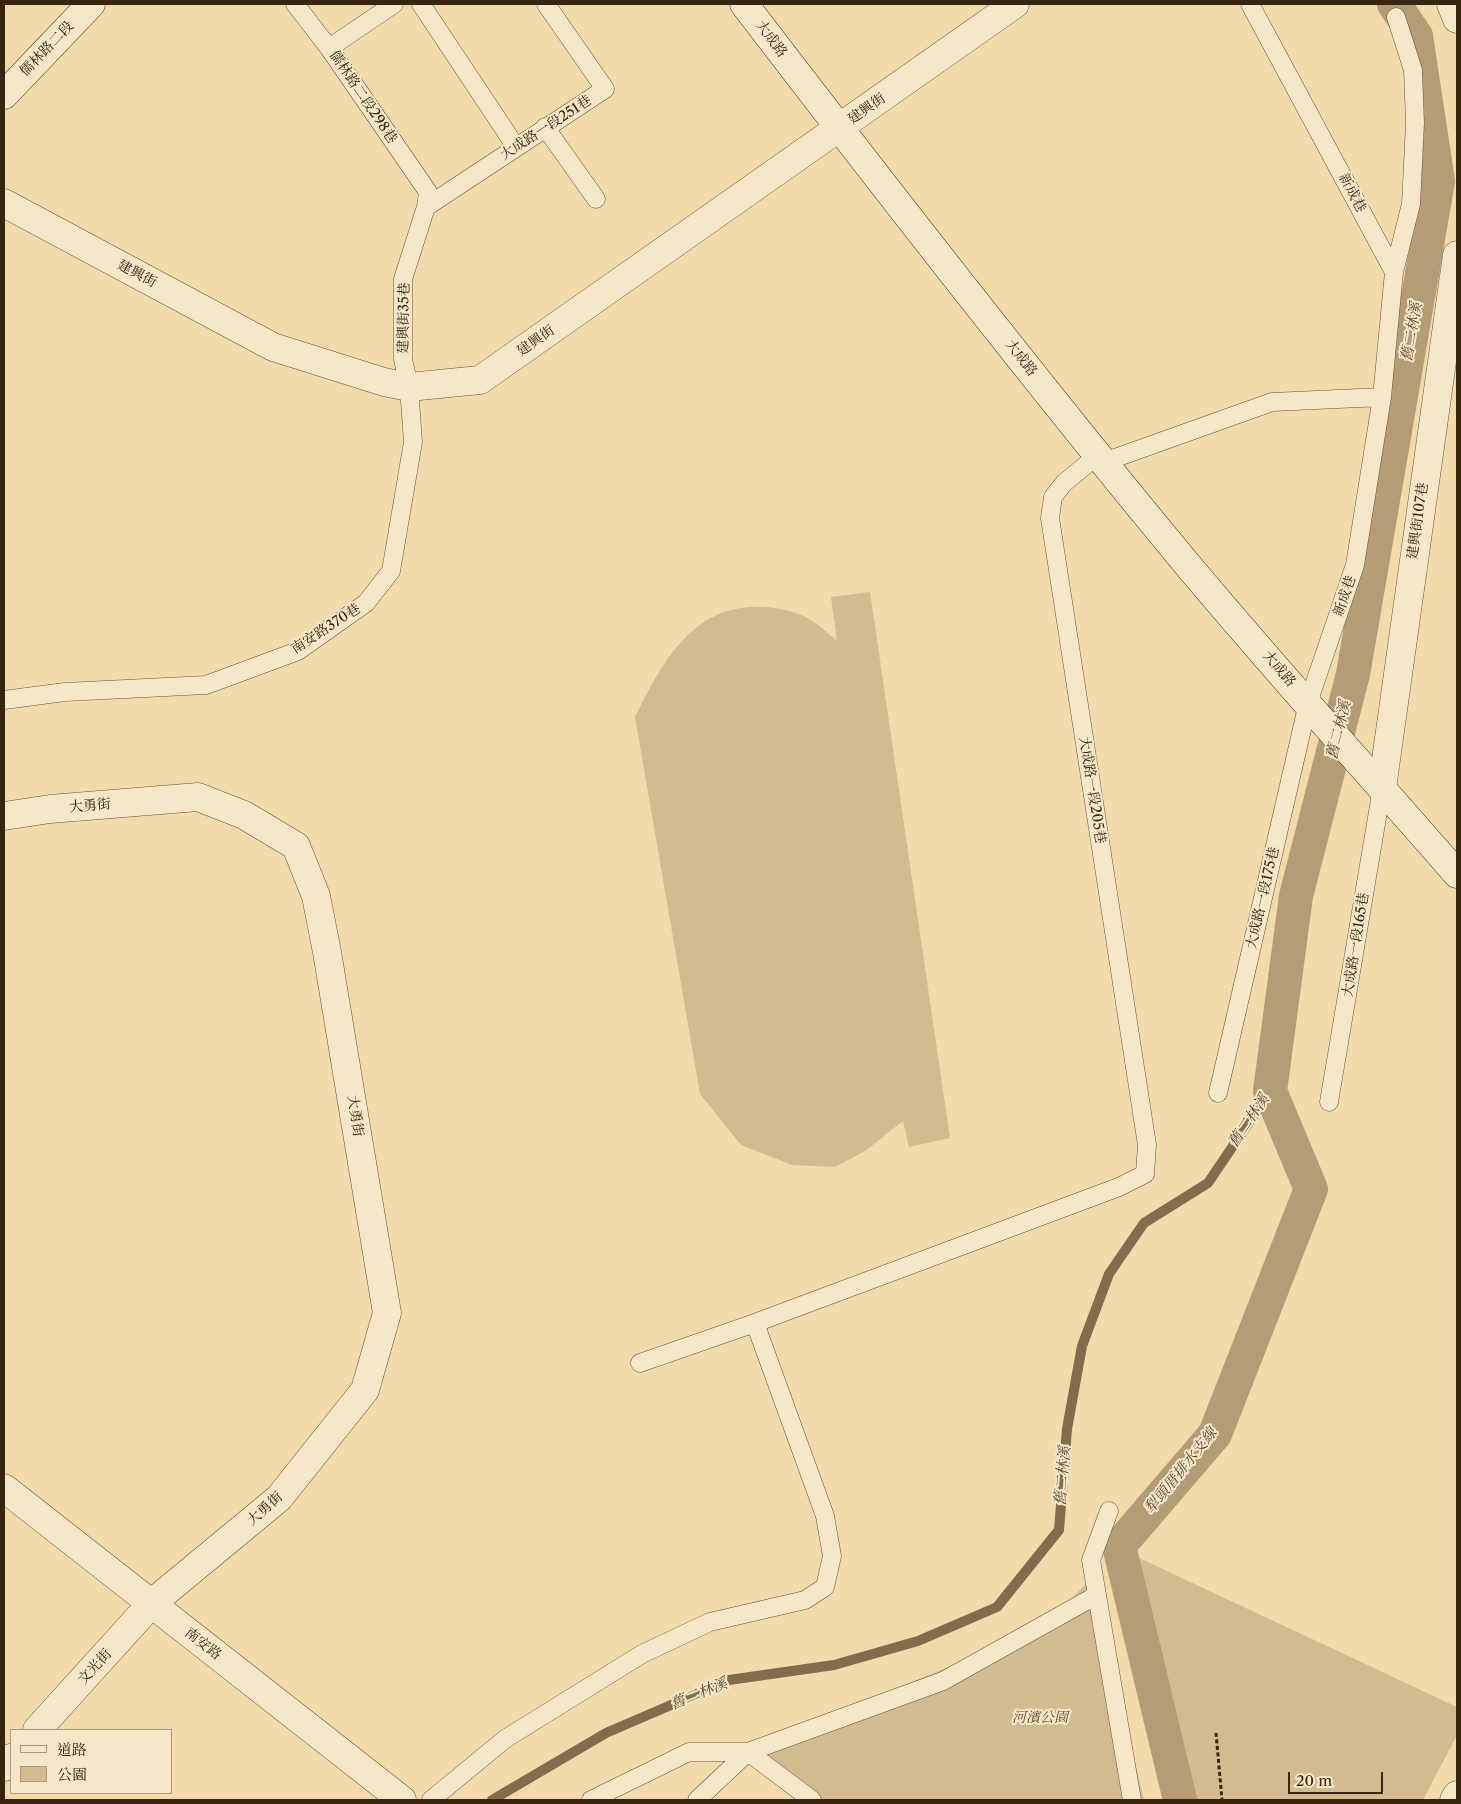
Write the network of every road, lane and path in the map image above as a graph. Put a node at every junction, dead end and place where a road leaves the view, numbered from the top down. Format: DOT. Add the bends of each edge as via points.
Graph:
graph roads {
  1 [pos="91,4"];
  2 [pos="295,4"];
  3 [pos="394,4"];
  4 [pos="421,4"];
  5 [pos="546,4"];
  6 [pos="744,4"];
  7 [pos="1015,4"];
  8 [pos="1250,4"];
  9 [pos="1451,4"];
  10 [pos="1396,17"];
  11 [pos="1457,19"];
  12 [pos="329,48"];
  13 [pos="4,95"];
  14 [pos="545,127"];
  15 [pos="839,128"];
  16 [pos="516,147"];
  17 [pos="427,200"];
  18 [pos="596,200"];
  19 [pos="4,203"];
  20 [pos="1457,255"];
  21 [pos="1394,272"];
  22 [pos="409,387"];
  23 [pos="1382,397"];
  24 [pos="1101,458"];
  25 [pos="4,700"];
  26 [pos="1308,703"];
  27 [pos="1382,788"];
  28 [pos="4,816"];
  29 [pos="1457,874"];
  30 [pos="1218,1093"];
  31 [pos="1330,1102"];
  32 [pos="755,1323"];
  33 [pos="640,1364"];
  34 [pos="4,1488"];
  35 [pos="1109,1511"];
  36 [pos="1097,1595"];
  37 [pos="152,1603"];
  38 [pos="38,1729"];
  39 [pos="1216,1732"];
  40 [pos="748,1752"];
  41 [pos="1457,1794"];
  42 [pos="402,1800"];
  43 [pos="432,1800"];
  44 [pos="591,1800"];
  45 [pos="697,1800"];
  46 [pos="812,1800"];
  47 [pos="1132,1800"];
  48 [pos="1222,1800"];
  49 [pos="1454,1800"];
  1 -- 13 [label="street, 儒林路二段"];
  2 -- 12 [label="lane, 儒林路二段298巷"];
  3 -- 12 [label="lane"];
  4 -- 16 [label="lane"];
  5 -- 14 [label="lane, 大成路一段251巷" via="605,89"];
  6 -- 15 [label="street, 大成路"];
  7 -- 15 [label="street, 建興街"];
  8 -- 21 [label="lane, 新成巷"];
  9 -- 11 [label="street"];
  10 -- 21 [label="lane" via="1413,70 1415,122 1411,204"];
  12 -- 17 [label="lane, 儒林路二段298巷"];
  14 -- 16 [label="lane, 大成路一段251巷"];
  14 -- 18 [label="lane"];
  15 -- 22 [label="street, 建興街" via="480,380"];
  15 -- 24 [label="street, 大成路"];
  16 -- 17 [label="lane, 大成路一段251巷"];
  17 -- 22 [label="lane, 建興街35巷" via="404,280 403,359"];
  19 -- 22 [label="street, 建興街" via="273,347"];
  20 -- 27 [label="street, 建興街107巷"];
  21 -- 23 [label="lane, 新成巷"];
  22 -- 25 [label="lane, 南安路370巷" via="413,442 391,571 366,603 298,651 206,685 65,692"];
  23 -- 24 [label="lane" via="1272,402"];
  23 -- 26 [label="lane, 新成巷" via="1355,564"];
  24 -- 26 [label="street, 大成路" via="1188,565"];
  24 -- 32 [label="lane, 大成路一段205巷" via="1064,483 1053,497 1050,518 1147,1145 1145,1174 1119,1187"];
  26 -- 27 [label="street, 大成路"];
  26 -- 30 [label="lane, 大成路一段175巷"];
  27 -- 29 [label="street"];
  27 -- 31 [label="lane, 大成路一段165巷"];
  28 -- 37 [label="street, 大勇街" via="198,797 244,815 296,846 316,896 328,952 387,1313 365,1390 279,1498"];
  32 -- 33 [label="lane"];
  32 -- 43 [label="lane" via="825,1516 832,1556 825,1586 805,1600 710,1622 642,1654 505,1739"];
  34 -- 37 [label="street, 南安路"];
  35 -- 36 [label="lane" via="1091,1560"];
  36 -- 40 [label="lane" via="943,1681"];
  36 -- 47 [label="lane"];
  37 -- 38 [label="street, 文光街"];
  37 -- 42 [label="street, 南安路"];
  39 -- 48 [label="path"];
  40 -- 44 [label="lane" via="689,1752"];
  40 -- 45 [label="lane"];
  40 -- 46 [label="lane"];
  41 -- 49 [label="street"];
}
